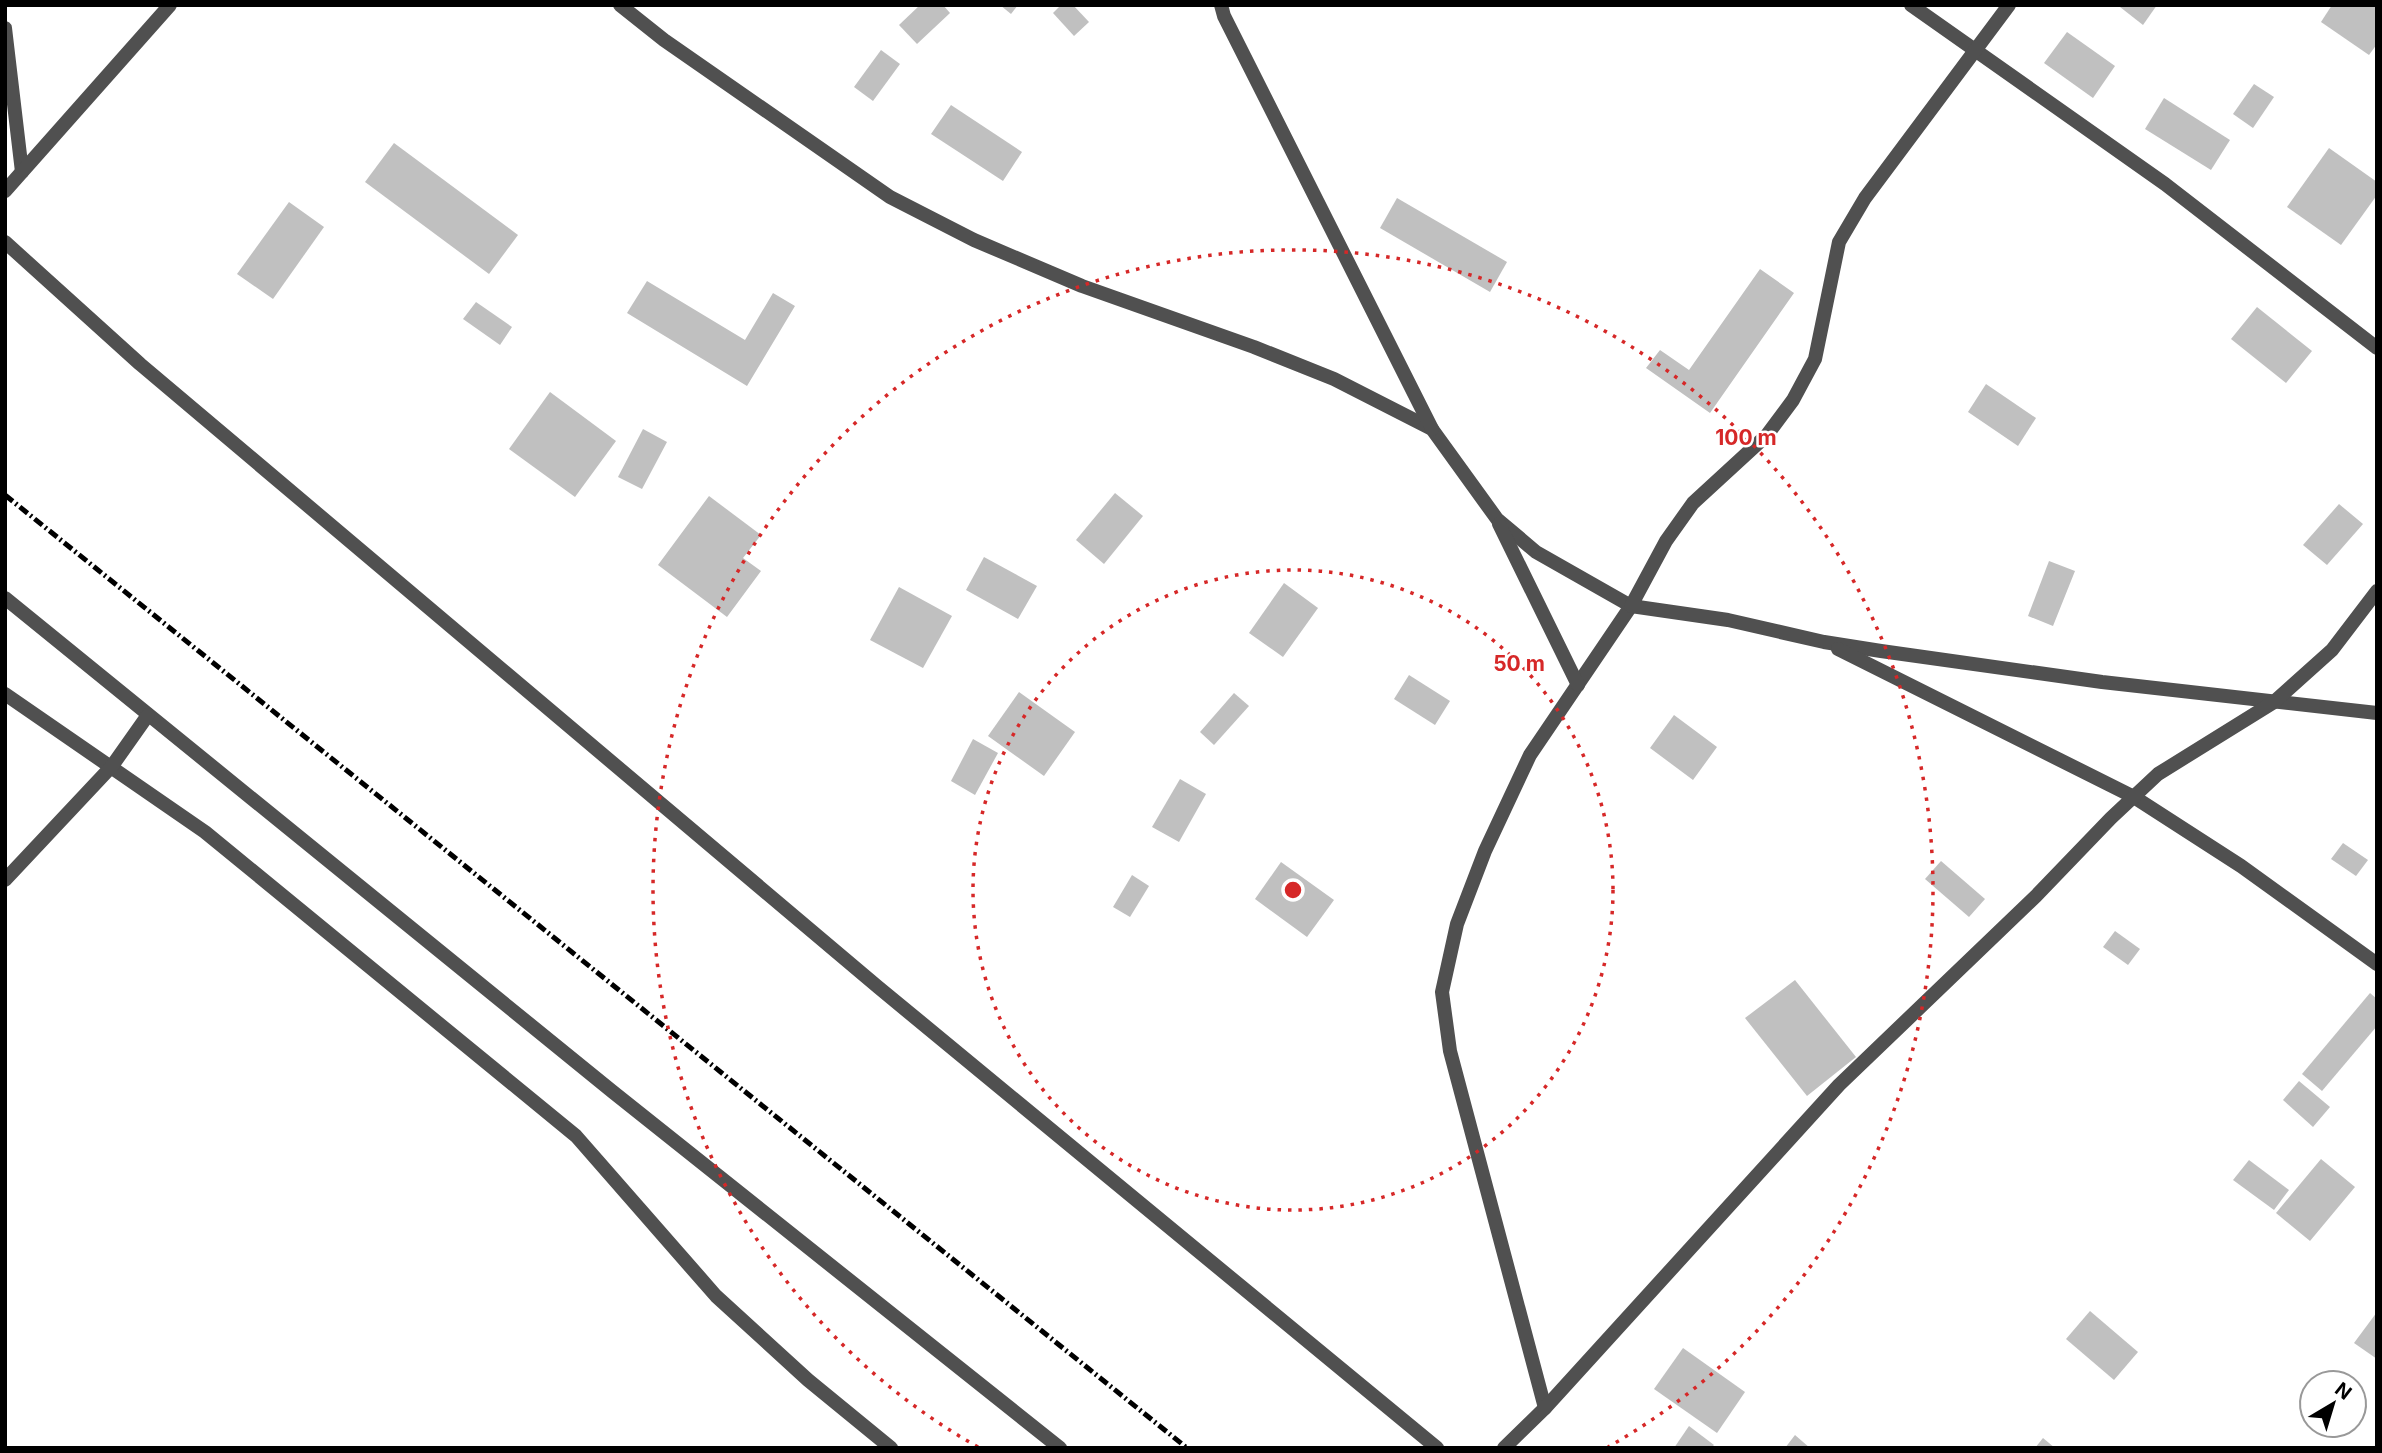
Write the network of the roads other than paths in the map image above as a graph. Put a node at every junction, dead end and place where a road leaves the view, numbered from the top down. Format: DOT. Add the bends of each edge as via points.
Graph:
graph roads {
  1 [pos="170,5"];
  2 [pos="620,5"];
  3 [pos="1221,5"];
  4 [pos="1911,5"];
  5 [pos="2009,5"];
  6 [pos="5,28"];
  7 [pos="1977,51"];
  8 [pos="22,172"];
  9 [pos="5,191"];
  10 [pos="5,242"];
  11 [pos="2377,348"];
  12 [pos="1432,429"];
  13 [pos="1497,519"];
  14 [pos="2377,591"];
  15 [pos="5,598"];
  16 [pos="1631,606"];
  17 [pos="1824,642"];
  18 [pos="1578,685"];
  19 [pos="5,694"];
  20 [pos="2274,702"];
  21 [pos="2377,713"];
  22 [pos="148,715"];
  23 [pos="112,766"];
  24 [pos="2134,797"];
  25 [pos="5,880"];
  26 [pos="2377,964"];
  27 [pos="1545,1408"];
  28 [pos="891,1448"];
  29 [pos="1060,1448"];
  30 [pos="1437,1448"];
  31 [pos="1504,1448"];
  1 -- 8 [label="street"];
  2 -- 12 [label="street" via="890,197 974,240 1082,286 1334,379"];
  3 -- 12 [label="street"];
  4 -- 7 [label="street"];
  5 -- 7 [label="street"];
  6 -- 8 [label="street"];
  7 -- 11 [label="street" via="2165,184"];
  7 -- 16 [label="street" via="1865,198 1839,242 1815,359 1793,400 1768,435 1693,503 1666,541"];
  8 -- 9 [label="street"];
  10 -- 30 [label="street" via="140,365 867,978"];
  12 -- 13 [label="street"];
  13 -- 16 [label="street" via="1536,552"];
  13 -- 18 [label="street"];
  14 -- 20 [label="street" via="2332,650"];
  15 -- 22 [label="street"];
  16 -- 17 [label="street" via="1728,620"];
  16 -- 18 [label="street"];
  17 -- 20 [label="street"];
  17 -- 24 [label="street"];
  18 -- 27 [label="street" via="1530,755 1485,851 1457,924 1442,992 1450,1051"];
  19 -- 23 [label="street"];
  20 -- 21 [label="street"];
  20 -- 24 [label="street" via="2158,775"];
  22 -- 23 [label="street"];
  22 -- 29 [label="street"];
  23 -- 25 [label="street"];
  23 -- 28 [label="street" via="205,832 576,1136 716,1296"];
  24 -- 26 [label="street" via="2241,866"];
  24 -- 27 [label="street" via="1839,1084"];
  27 -- 31 [label="street"];
}
